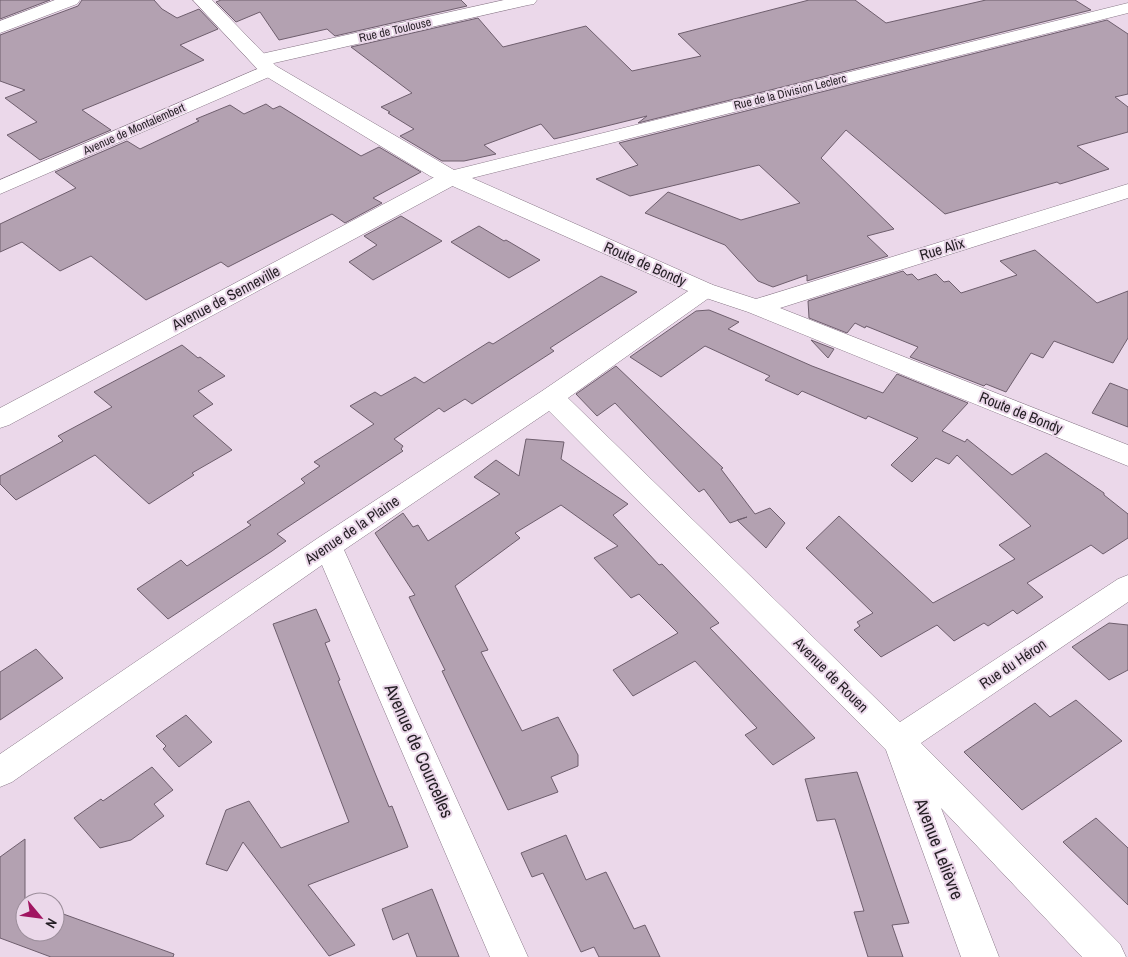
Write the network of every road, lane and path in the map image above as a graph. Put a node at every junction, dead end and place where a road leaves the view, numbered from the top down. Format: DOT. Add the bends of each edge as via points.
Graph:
graph roads {
  1 [pos="72,0"];
  2 [pos="202,0"];
  3 [pos="528,0"];
  4 [pos="1128,8"];
  5 [pos="0,27"];
  6 [pos="265,65"];
  7 [pos="452,177"];
  8 [pos="0,188"];
  9 [pos="1128,191"];
  10 [pos="705,290"];
  11 [pos="756,307"];
  12 [pos="551,397"];
  13 [pos="0,420"];
  14 [pos="1128,456"];
  15 [pos="328,546"];
  16 [pos="1124,595"];
  17 [pos="898,741"];
  18 [pos="0,772"];
  19 [pos="509,957"];
  20 [pos="980,957"];
  21 [pos="1108,957"];
  1 -- 5 [label="street"];
  2 -- 6 [label="street, Route de Bondy"];
  3 -- 6 [label="street, Rue de Toulouse"];
  4 -- 7 [label="street, Rue de la Division Leclerc"];
  6 -- 7 [label="street, Route de Bondy"];
  6 -- 8 [label="street, Avenue de Montalembert"];
  7 -- 10 [label="street, Route de Bondy"];
  7 -- 13 [label="street, Avenue de Senneville"];
  9 -- 11 [label="street, Rue Alix"];
  10 -- 11 [label="street, Route de Bondy"];
  10 -- 12 [label="street, Avenue de la Plaine"];
  11 -- 14 [label="street, Route de Bondy"];
  12 -- 15 [label="street, Avenue de la Plaine"];
  12 -- 17 [label="street, Avenue de Rouen"];
  15 -- 18 [label="street, Avenue de la Plaine"];
  15 -- 19 [label="street, Avenue de Courcelles"];
  16 -- 17 [label="street, Rue du Héron"];
  17 -- 20 [label="street, Avenue Lelièvre"];
  17 -- 21 [label="street, Avenue de Rouen"];
}
